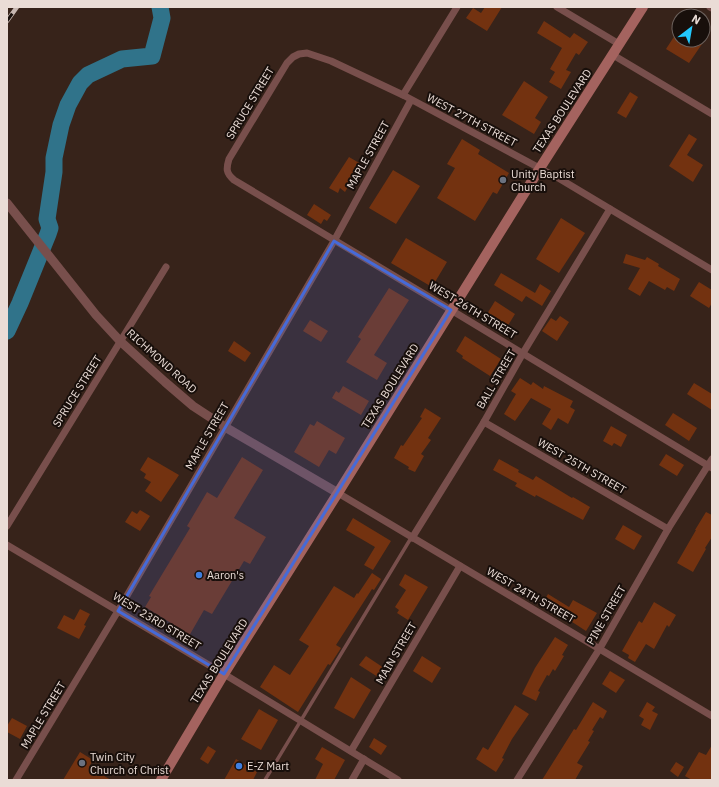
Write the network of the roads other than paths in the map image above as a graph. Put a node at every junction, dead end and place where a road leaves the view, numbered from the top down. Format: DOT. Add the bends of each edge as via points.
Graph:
graph roads {
  1 [pos="457,7"];
  2 [pos="557,7"];
  3 [pos="643,7"];
  4 [pos="619,44"];
  5 [pos="299,54"];
  6 [pos="613,55"];
  7 [pos="403,95"];
  8 [pos="411,100"];
  9 [pos="712,114"];
  10 [pos="226,168"];
  11 [pos="540,168"];
  12 [pos="7,203"];
  13 [pos="610,209"];
  14 [pos="334,241"];
  15 [pos="166,267"];
  16 [pos="712,270"];
  17 [pos="452,310"];
  18 [pos="120,341"];
  19 [pos="524,353"];
  20 [pos="484,422"];
  21 [pos="225,427"];
  22 [pos="711,465"];
  23 [pos="338,493"];
  24 [pos="7,526"];
  25 [pos="668,529"];
  26 [pos="412,538"];
  27 [pos="7,545"];
  28 [pos="460,566"];
  29 [pos="118,611"];
  30 [pos="600,648"];
  31 [pos="224,674"];
  32 [pos="712,716"];
  33 [pos="301,721"];
  34 [pos="351,751"];
  35 [pos="364,759"];
  36 [pos="16,780"];
  37 [pos="161,780"];
  38 [pos="265,780"];
  39 [pos="352,780"];
  40 [pos="398,780"];
  41 [pos="517,780"];
  1 -- 7 [label="street"];
  2 -- 4 [label="street"];
  3 -- 4 [label="main road, TEXAS BOULEVARD"];
  4 -- 6 [label="main road, TEXAS BOULEVARD"];
  5 -- 7 [label="street, WEST 27TH STREET" via="307,53 331,61"];
  5 -- 10 [label="street, SPRUCE STREET" via="287,63"];
  6 -- 9 [label="street"];
  6 -- 11 [label="main road, TEXAS BOULEVARD"];
  7 -- 8 [label="street, WEST 27TH STREET"];
  8 -- 11 [label="street, WEST 27TH STREET"];
  8 -- 14 [label="street, MAPLE STREET"];
  10 -- 14 [label="street, WEST 26TH STREET" via="234,180"];
  11 -- 13 [label="street, WEST 27TH STREET"];
  11 -- 17 [label="main road, TEXAS BOULEVARD"];
  12 -- 18 [label="street, RICHMOND ROAD" via="96,315"];
  13 -- 16 [label="street, WEST 27TH STREET"];
  13 -- 19 [label="street, BALL STREET"];
  14 -- 17 [label="street, WEST 26TH STREET"];
  14 -- 21 [label="street, MAPLE STREET"];
  15 -- 18 [label="street, SPRUCE STREET"];
  17 -- 19 [label="street, WEST 26TH STREET"];
  17 -- 23 [label="main road, TEXAS BOULEVARD"];
  18 -- 21 [label="street, RICHMOND ROAD" via="193,406"];
  18 -- 24 [label="street, SPRUCE STREET"];
  19 -- 20 [label="street, BALL STREET"];
  19 -- 22 [label="street, WEST 26TH STREET"];
  20 -- 25 [label="street, WEST 25TH STREET"];
  20 -- 26 [label="street, BALL STREET"];
  21 -- 23 [label="street, RICHMOND ROAD"];
  21 -- 29 [label="street, MAPLE STREET"];
  22 -- 25 [label="street, PINE STREET"];
  23 -- 26 [label="street, WEST 24TH STREET"];
  23 -- 31 [label="main road, TEXAS BOULEVARD"];
  25 -- 30 [label="street, PINE STREET"];
  26 -- 28 [label="street, WEST 24TH STREET"];
  26 -- 33 [label="lane"];
  27 -- 29 [label="street, WEST 23RD STREET"];
  28 -- 30 [label="street, WEST 24TH STREET"];
  28 -- 34 [label="street, MAIN STREET"];
  29 -- 31 [label="street, WEST 23RD STREET"];
  29 -- 36 [label="street, MAPLE STREET"];
  30 -- 32 [label="street, WEST 24TH STREET"];
  30 -- 41 [label="street, PINE STREET"];
  31 -- 33 [label="street, WEST 23RD STREET"];
  31 -- 37 [label="main road, TEXAS BOULEVARD"];
  33 -- 34 [label="street, WEST 23RD STREET"];
  33 -- 38 [label="lane"];
  34 -- 35 [label="street, WEST 23RD STREET"];
  35 -- 39 [label="street"];
  35 -- 40 [label="street, WEST 23RD STREET"];
}
